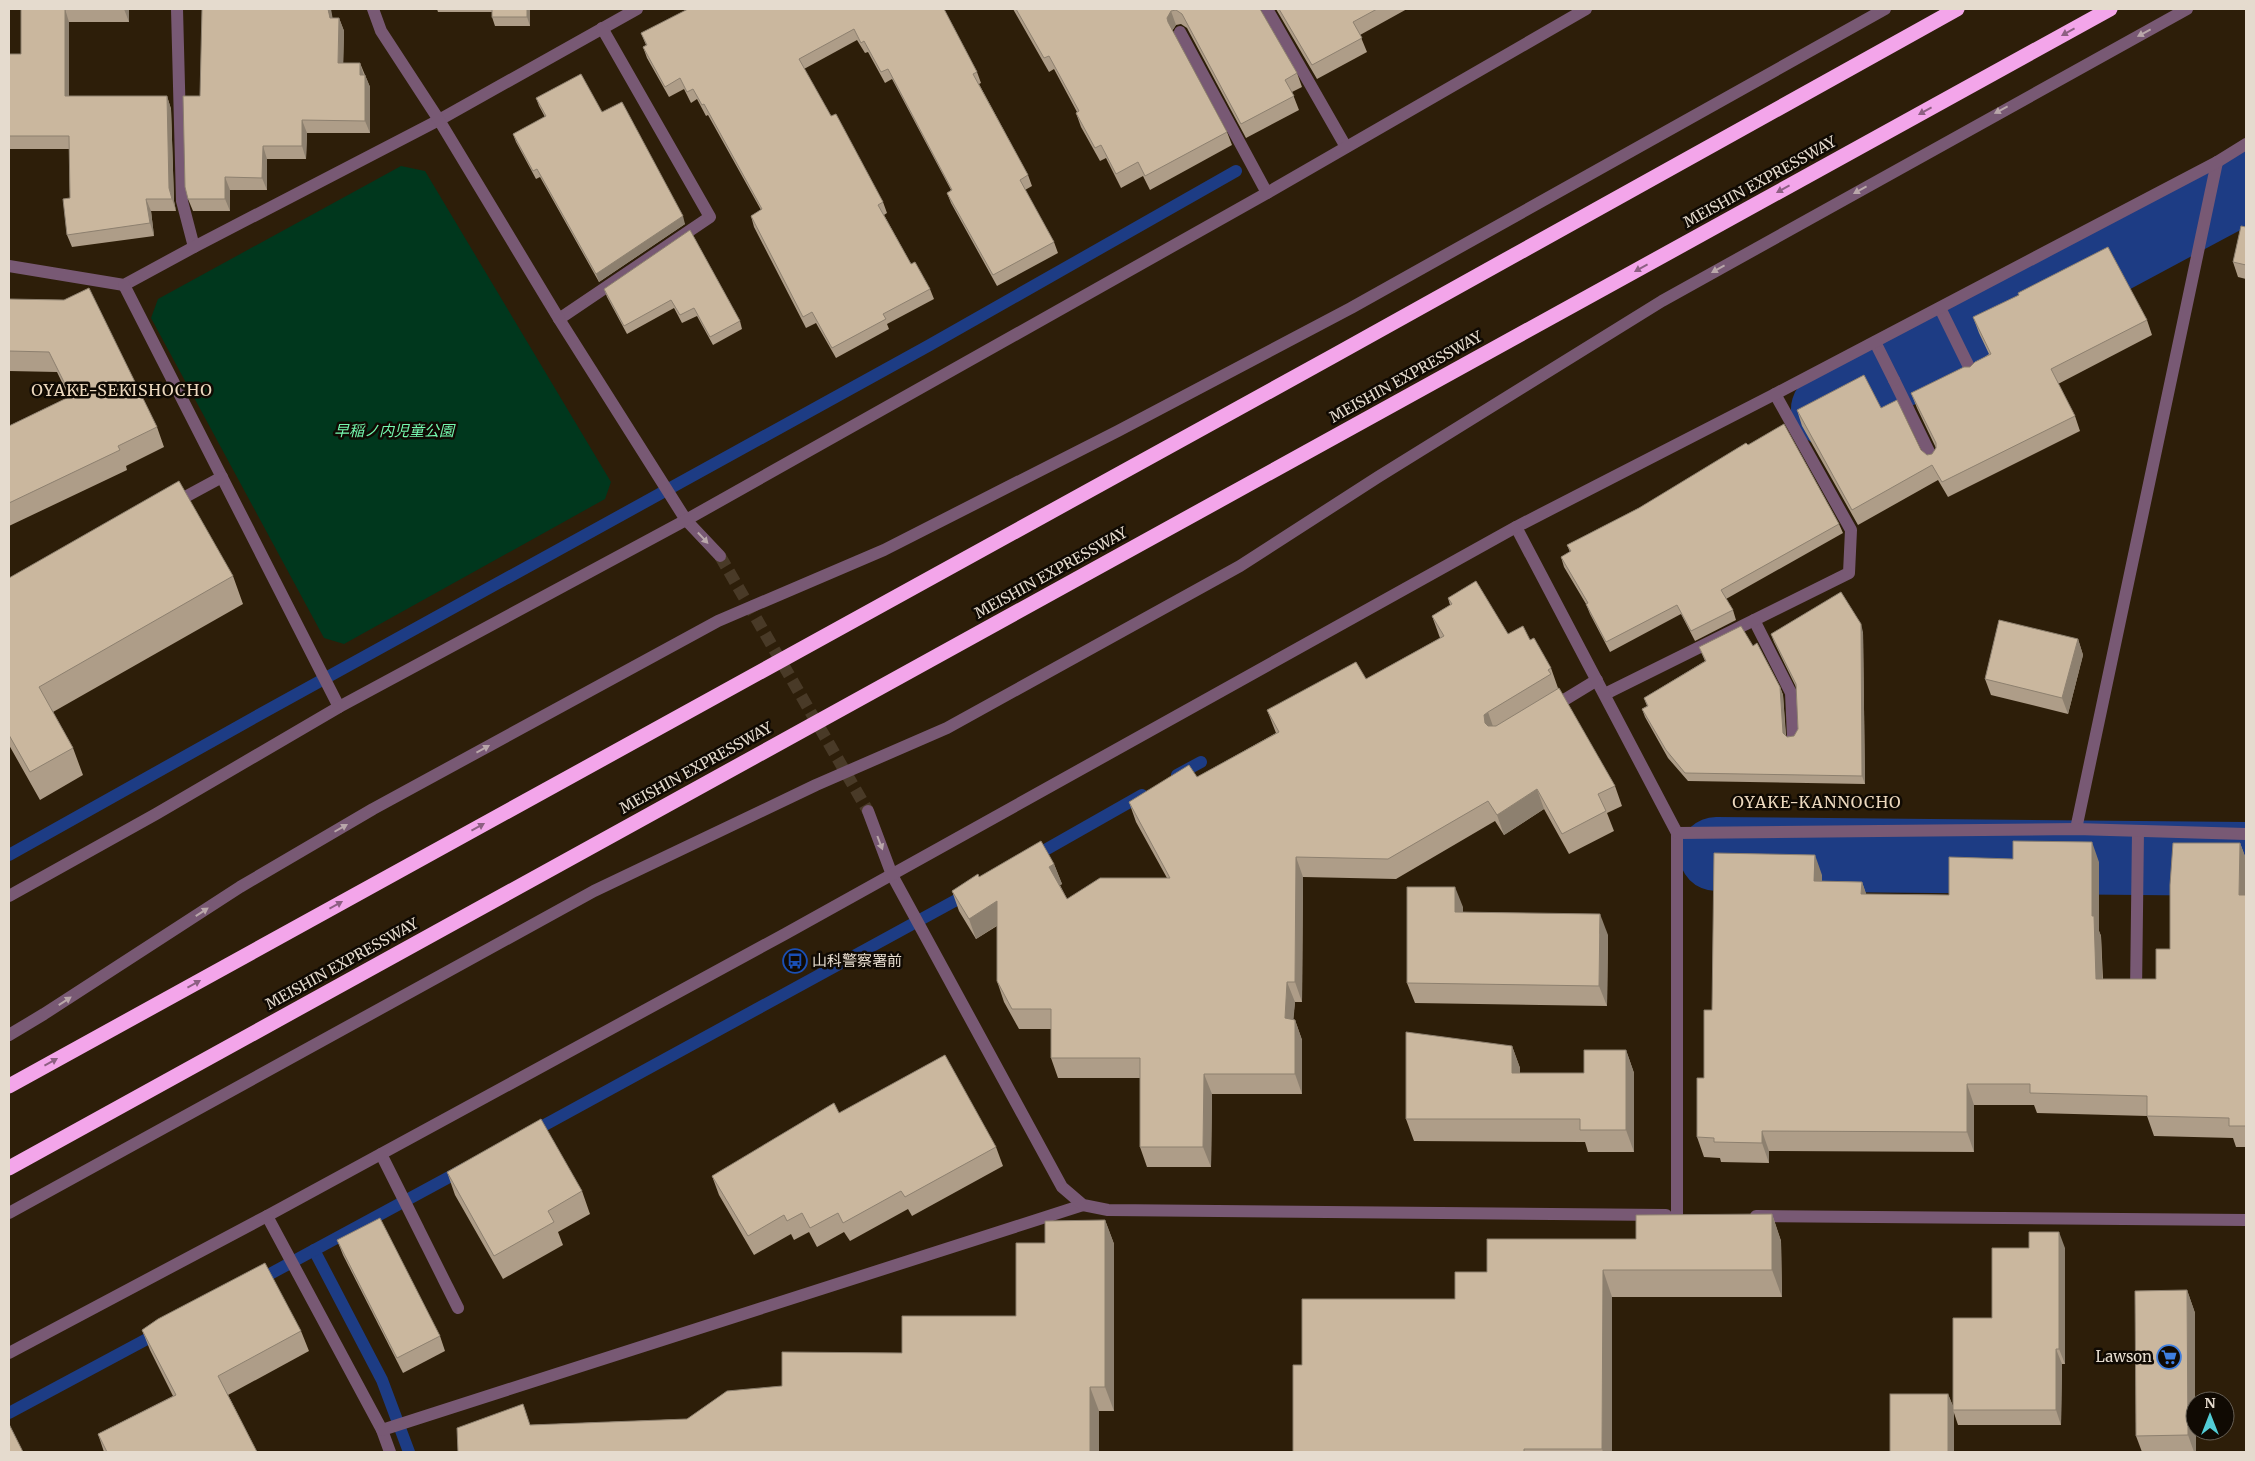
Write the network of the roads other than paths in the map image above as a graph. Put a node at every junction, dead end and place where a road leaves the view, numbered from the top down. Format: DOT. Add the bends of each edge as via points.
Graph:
graph roads {
  1 [pos="177,9"];
  2 [pos="373,9"];
  3 [pos="1266,9"];
  4 [pos="1586,9"];
  5 [pos="1884,9"];
  6 [pos="1957,9"];
  7 [pos="2110,9"];
  8 [pos="2187,9"];
  9 [pos="630,11"];
  10 [pos="602,28"];
  11 [pos="1180,32"];
  12 [pos="439,120"];
  13 [pos="2246,144"];
  14 [pos="1346,147"];
  15 [pos="2217,162"];
  16 [pos="1266,193"];
  17 [pos="194,247"];
  18 [pos="9,266"];
  19 [pos="124,285"];
  20 [pos="1940,308"];
  21 [pos="559,319"];
  22 [pos="1875,342"];
  23 [pos="1973,375"];
  24 [pos="1775,394"];
  25 [pos="1934,462"];
  26 [pos="222,477"];
  27 [pos="162,509"];
  28 [pos="686,520"];
  29 [pos="1516,527"];
  30 [pos="720,556"];
  31 [pos="1754,620"];
  32 [pos="1597,680"];
  33 [pos="1605,694"];
  34 [pos="339,707"];
  35 [pos="1540,714"];
  36 [pos="1793,737"];
  37 [pos="868,811"];
  38 [pos="2076,829"];
  39 [pos="2138,831"];
  40 [pos="1677,833"];
  41 [pos="2246,834"];
  42 [pos="892,875"];
  43 [pos="9,896"];
  44 [pos="2136,992"];
  45 [pos="9,1035"];
  46 [pos="9,1086"];
  47 [pos="381,1154"];
  48 [pos="9,1168"];
  49 [pos="1083,1205"];
  50 [pos="9,1213"];
  51 [pos="268,1216"];
  52 [pos="1747,1216"];
  53 [pos="2246,1220"];
  54 [pos="458,1308"];
  55 [pos="9,1353"];
  56 [pos="382,1430"];
  57 [pos="390,1452"];
  1 -- 17 [label="street" via="182,201"];
  2 -- 12 [label="street" via="381,31"];
  3 -- 14 [label="street"];
  4 -- 14 [label="street"];
  45 -- 5 [label="street, one-way" via="240,887 391,800 718,621 884,550 1118,431 1342,313"];
  46 -- 6 [label="highway, one-way"];
  7 -- 48 [label="highway, MEISHIN EXPRESSWAY, one-way"];
  8 -- 50 [label="street, one-way" via="1662,301 1240,566 947,728 816,785 594,891"];
  9 -- 10 [label="street"];
  10 -- 12 [label="street"];
  10 -- 21 [label="street" via="710,217"];
  11 -- 16 [label="street"];
  12 -- 17 [label="street"];
  12 -- 21 [label="street"];
  13 -- 15 [label="street"];
  14 -- 16 [label="street"];
  15 -- 20 [label="street"];
  15 -- 38 [label="street"];
  16 -- 28 [label="street"];
  17 -- 19 [label="street"];
  18 -- 19 [label="street"];
  19 -- 26 [label="street"];
  20 -- 22 [label="street"];
  20 -- 23 [label="street"];
  21 -- 28 [label="street"];
  22 -- 24 [label="street"];
  22 -- 25 [label="street"];
  24 -- 29 [label="street"];
  24 -- 31 [label="street" via="1851,530 1850,573"];
  26 -- 27 [label="street"];
  26 -- 34 [label="street"];
  28 -- 30 [label="street, one-way"];
  28 -- 34 [label="street"];
  29 -- 32 [label="street"];
  29 -- 42 [label="street"];
  31 -- 33 [label="street"];
  31 -- 36 [label="street" via="1791,693"];
  32 -- 33 [label="street"];
  32 -- 35 [label="street"];
  33 -- 40 [label="street"];
  34 -- 43 [label="street"];
  37 -- 42 [label="street, one-way"];
  38 -- 39 [label="street"];
  38 -- 40 [label="street"];
  39 -- 41 [label="street"];
  39 -- 44 [label="street"];
  40 -- 49 [label="street" via="1682,1215 1108,1210"];
  42 -- 47 [label="street"];
  42 -- 49 [label="street" via="1062,1187"];
  47 -- 51 [label="street"];
  47 -- 54 [label="street"];
  49 -- 56 [label="street"];
  51 -- 55 [label="street"];
  51 -- 56 [label="street"];
  52 -- 53 [label="street"];
  56 -- 57 [label="street"];
}
